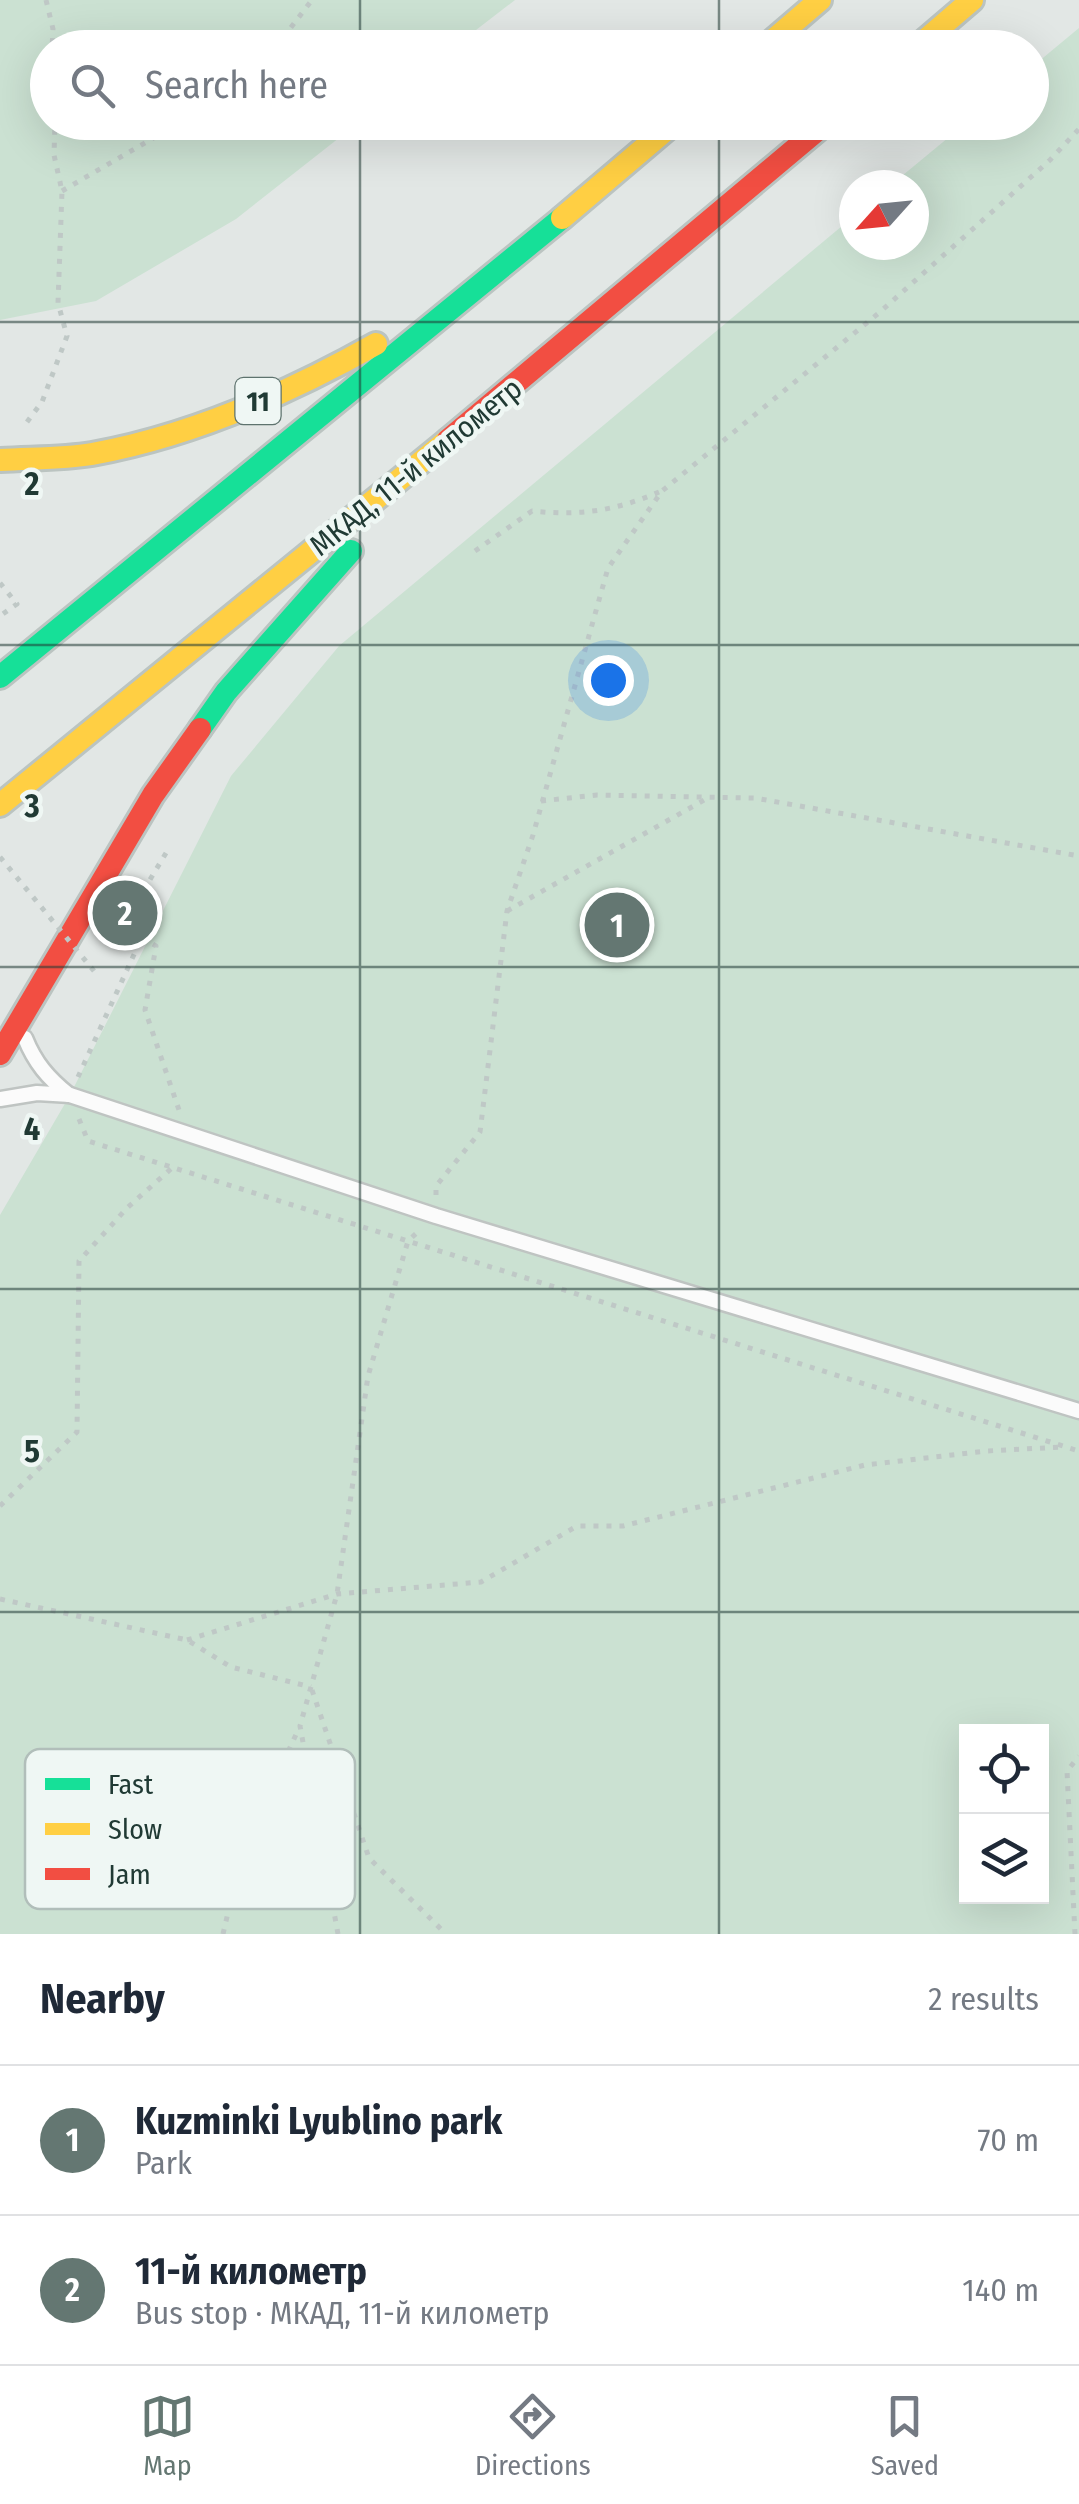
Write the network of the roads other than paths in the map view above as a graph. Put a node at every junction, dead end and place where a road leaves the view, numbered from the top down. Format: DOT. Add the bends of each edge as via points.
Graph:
graph roads {
  1 [pos="820,0"];
  2 [pos="972,0"];
  3 [pos="785,30"];
  4 [pos="937,30"];
  5 [pos="654,140"];
  6 [pos="806,140"];
  7 [pos="492,276"];
  8 [pos="556,352"];
  9 [pos="0,460"];
  10 [pos="0,677"];
  11 [pos="0,805"];
  12 [pos="26,1009"];
  13 [pos="0,1054"];
  14 [pos="70,1095"];
  15 [pos="0,1099"];
  16 [pos="1079,1411"];
  1 -- 3 [label="highway"];
  2 -- 4 [label="highway"];
  5 -- 7 [label="highway"];
  6 -- 8 [label="highway, МКАД, 11-й километр"];
  7 -- 9 [label="highway, 11" via="336,368 186,432 88,454"];
  7 -- 10 [label="highway"];
  8 -- 11 [label="highway, МКАД, 11-й километр"];
  8 -- 12 [label="highway" via="364,537 226,692 153,795"];
  12 -- 13 [label="highway"];
  12 -- 14 [label="lane" via="25,1038 34,1059"];
  14 -- 15 [label="lane"];
  14 -- 16 [label="lane" via="436,1216"];
}
